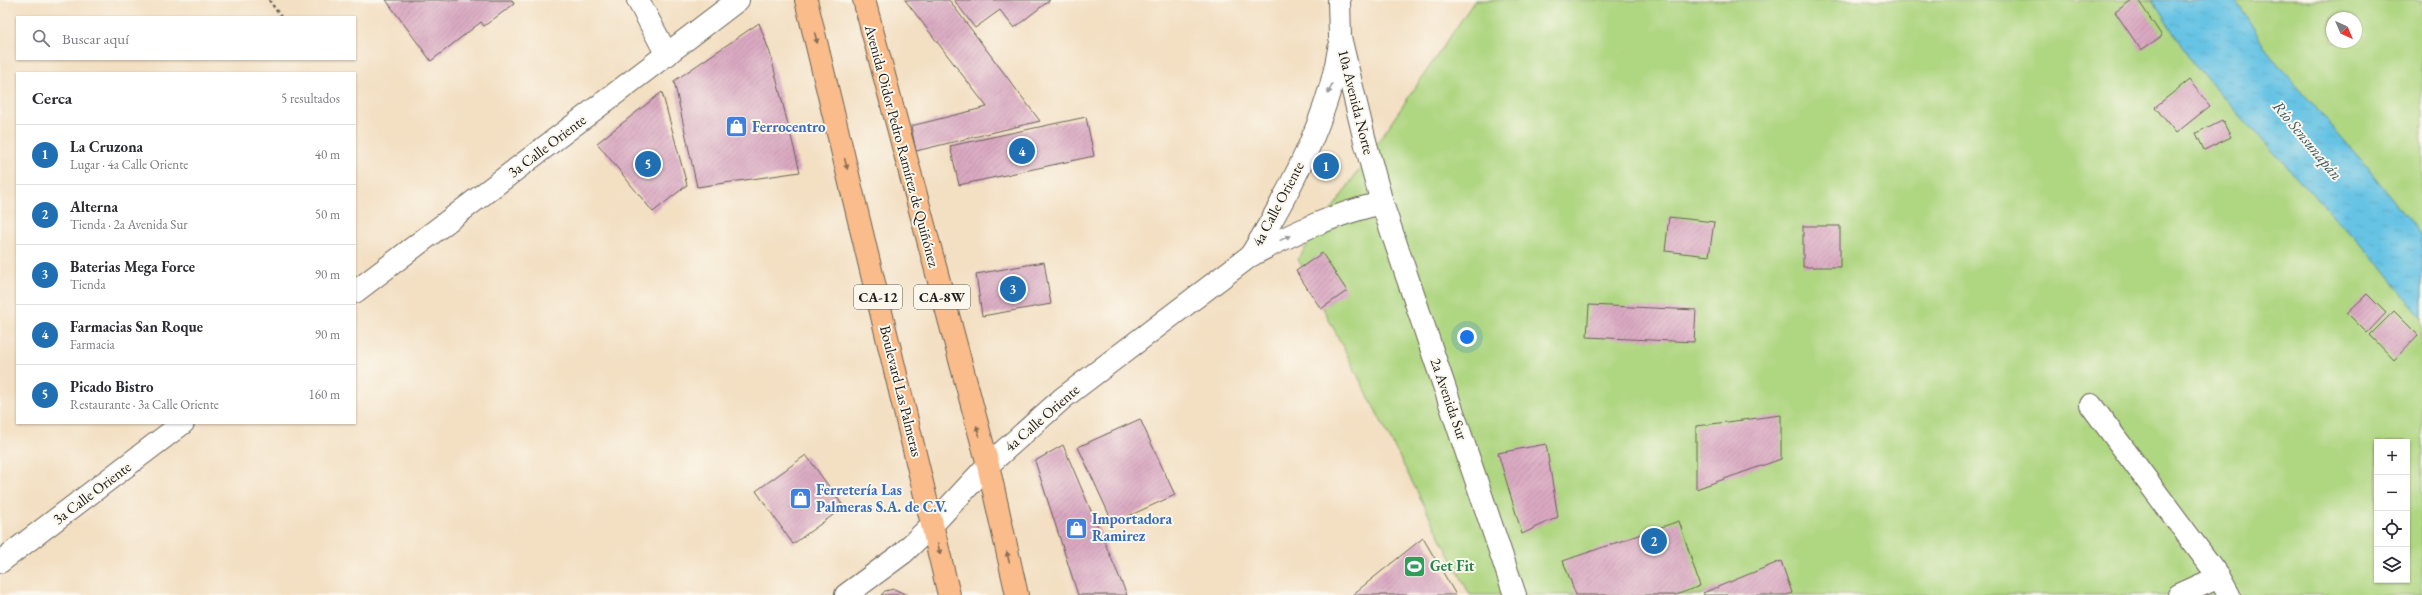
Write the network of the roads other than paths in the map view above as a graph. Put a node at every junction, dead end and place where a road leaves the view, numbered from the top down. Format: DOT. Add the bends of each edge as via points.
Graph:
graph roads {
  1 [pos="638,0"];
  2 [pos="738,0"];
  3 [pos="806,0"];
  4 [pos="864,0"];
  5 [pos="1339,0"];
  6 [pos="1340,37"];
  7 [pos="667,55"];
  8 [pos="1382,203"];
  9 [pos="1250,256"];
  10 [pos="356,291"];
  11 [pos="2091,405"];
  12 [pos="182,424"];
  13 [pos="988,465"];
  14 [pos="933,524"];
  15 [pos="0,562"];
  16 [pos="2224,586"];
  17 [pos="846,595"];
  18 [pos="949,595"];
  19 [pos="1017,595"];
  20 [pos="1515,595"];
  21 [pos="2179,595"];
  1 -- 7 [label="street"];
  2 -- 7 [label="street, 3a Calle Oriente"];
  3 -- 14 [label="main road, Boulevard Las Palmeras / CA-12, one-way"];
  13 -- 4 [label="main road, Avenida Oidor Pedro Ramírez de Quiñónez / CA-8W, one-way"];
  5 -- 6 [label="street, 10a Avenida Norte"];
  6 -- 8 [label="street, 10a Avenida Norte" via="1364,141"];
  6 -- 9 [label="street, 4a Calle Oriente, one-way" via="1334,79 1297,174 1276,215"];
  7 -- 10 [label="street, 3a Calle Oriente"];
  9 -- 8 [label="street, 4a Calle Oriente, one-way" via="1335,216"];
  8 -- 20 [label="street, 2a Avenida Sur"];
  9 -- 13 [label="street, 4a Calle Oriente" via="1063,398"];
  11 -- 16 [label="street"];
  12 -- 15 [label="street, 3a Calle Oriente"];
  13 -- 14 [label="street, 4a Calle Oriente"];
  19 -- 13 [label="main road, Avenida Oidor Pedro Ramírez de Quiñónez / CA-8W, one-way"];
  14 -- 17 [label="street, 4a Calle Oriente" via="903,553"];
  14 -- 18 [label="main road, Boulevard Las Palmeras / CA-12, one-way"];
  16 -- 21 [label="street"];
}
